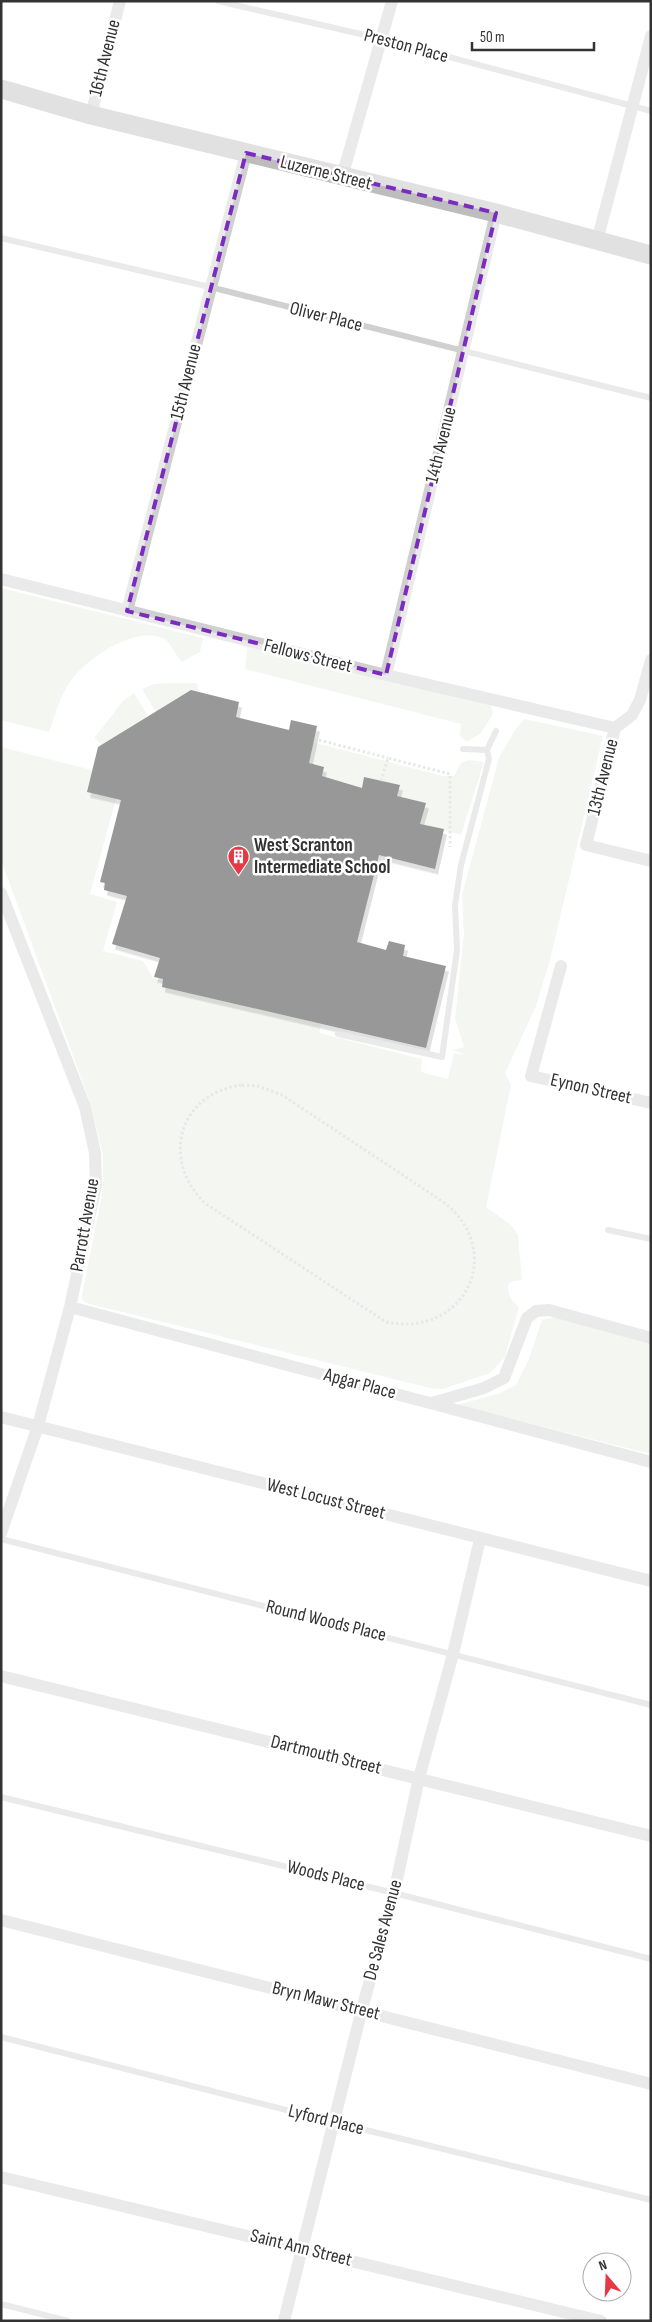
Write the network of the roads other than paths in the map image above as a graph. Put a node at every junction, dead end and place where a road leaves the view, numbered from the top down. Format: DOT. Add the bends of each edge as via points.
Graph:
graph roads {
  1 [pos="120,1"];
  2 [pos="218,1"];
  3 [pos="392,1"];
  4 [pos="651,36"];
  5 [pos="382,40"];
  6 [pos="1,89"];
  7 [pos="633,107"];
  8 [pos="651,111"];
  9 [pos="91,115"];
  10 [pos="246,153"];
  11 [pos="342,177"];
  12 [pos="496,213"];
  13 [pos="1,238"];
  14 [pos="597,241"];
  15 [pos="651,255"];
  16 [pos="210,287"];
  17 [pos="464,352"];
  18 [pos="651,398"];
  19 [pos="1,579"];
  20 [pos="127,611"];
  21 [pos="651,660"];
  22 [pos="386,676"];
  23 [pos="615,728"];
  24 [pos="496,731"];
  25 [pos="463,749"];
  26 [pos="487,750"];
  27 [pos="651,861"];
  28 [pos="1,893"];
  29 [pos="561,966"];
  30 [pos="338,1034"];
  31 [pos="651,1103"];
  32 [pos="608,1230"];
  33 [pos="651,1239"];
  34 [pos="70,1307"];
  35 [pos="651,1338"];
  36 [pos="432,1403"];
  37 [pos="1,1417"];
  38 [pos="38,1426"];
  39 [pos="651,1462"];
  40 [pos="1,1534"];
  41 [pos="1,1539"];
  42 [pos="480,1539"];
  43 [pos="651,1581"];
  44 [pos="453,1654"];
  45 [pos="1,1676"];
  46 [pos="651,1705"];
  47 [pos="419,1778"];
  48 [pos="1,1797"];
  49 [pos="651,1836"];
  50 [pos="394,1893"];
  51 [pos="1,1920"];
  52 [pos="651,1959"];
  53 [pos="362,2009"];
  54 [pos="1,2037"];
  55 [pos="651,2084"];
  56 [pos="333,2122"];
  57 [pos="1,2177"];
  58 [pos="651,2200"];
  59 [pos="303,2249"];
  60 [pos="1,2304"];
  61 [pos="68,2321"];
  62 [pos="284,2321"];
  63 [pos="601,2321"];
  1 -- 9 [label="street, 16th Avenue"];
  2 -- 5 [label="lane, Preston Place"];
  3 -- 5 [label="street"];
  4 -- 7 [label="street"];
  5 -- 7 [label="lane, Preston Place"];
  5 -- 11 [label="street"];
  6 -- 9 [label="street, Luzerne Street"];
  7 -- 8 [label="lane, Preston Place"];
  7 -- 14 [label="street"];
  9 -- 10 [label="street, Luzerne Street"];
  10 -- 11 [label="street, Luzerne Street"];
  10 -- 16 [label="street, 15th Avenue"];
  11 -- 12 [label="street, Luzerne Street"];
  12 -- 14 [label="street, Luzerne Street"];
  12 -- 17 [label="street, 14th Avenue"];
  13 -- 16 [label="lane, Oliver Place"];
  14 -- 15 [label="street, Luzerne Street"];
  16 -- 17 [label="lane, Oliver Place"];
  16 -- 20 [label="street, 15th Avenue"];
  17 -- 18 [label="lane, Oliver Place"];
  17 -- 22 [label="street, 14th Avenue"];
  19 -- 20 [label="street, Fellows Street"];
  20 -- 22 [label="street, Fellows Street"];
  21 -- 23 [label="street, 13th Avenue" via="640,700 632,715"];
  22 -- 23 [label="street, Fellows Street"];
  23 -- 27 [label="street, 13th Avenue" via="586,846"];
  24 -- 26 [label="lane"];
  25 -- 26 [label="lane"];
  26 -- 30 [label="lane" via="490,759 461,865 455,905 457,950 442,1058"];
  28 -- 34 [label="street, Parrott Avenue" via="84,1107 95,1153 96,1185"];
  29 -- 31 [label="street, Eynon Street" via="531,1076"];
  32 -- 33 [label="lane"];
  34 -- 36 [label="street, Apgar Place"];
  34 -- 38 [label="street, Parrott Avenue"];
  35 -- 36 [label="street" via="549,1310 536,1311 527,1318 504,1378 484,1388"];
  36 -- 39 [label="street, Apgar Place"];
  37 -- 38 [label="street, West Locust Street"];
  38 -- 40 [label="street, Parrott Avenue"];
  38 -- 42 [label="street, West Locust Street"];
  41 -- 44 [label="lane, Round Woods Place"];
  42 -- 43 [label="street, West Locust Street"];
  42 -- 44 [label="street, De Sales Avenue"];
  44 -- 46 [label="lane, Round Woods Place"];
  44 -- 47 [label="street, De Sales Avenue"];
  45 -- 47 [label="street, Dartmouth Street"];
  47 -- 49 [label="street, Dartmouth Street"];
  47 -- 50 [label="street, De Sales Avenue"];
  48 -- 50 [label="lane, Woods Place"];
  50 -- 52 [label="lane, Woods Place"];
  50 -- 53 [label="street, De Sales Avenue"];
  51 -- 53 [label="street, Bryn Mawr Street"];
  53 -- 55 [label="street, Bryn Mawr Street"];
  53 -- 56 [label="street, De Sales Avenue"];
  54 -- 56 [label="lane, Lyford Place"];
  56 -- 58 [label="lane, Lyford Place"];
  56 -- 59 [label="street, De Sales Avenue"];
  57 -- 59 [label="street, Saint Ann Street"];
  59 -- 62 [label="street, De Sales Avenue"];
  59 -- 63 [label="street, Saint Ann Street"];
  60 -- 61 [label="lane"];
}
